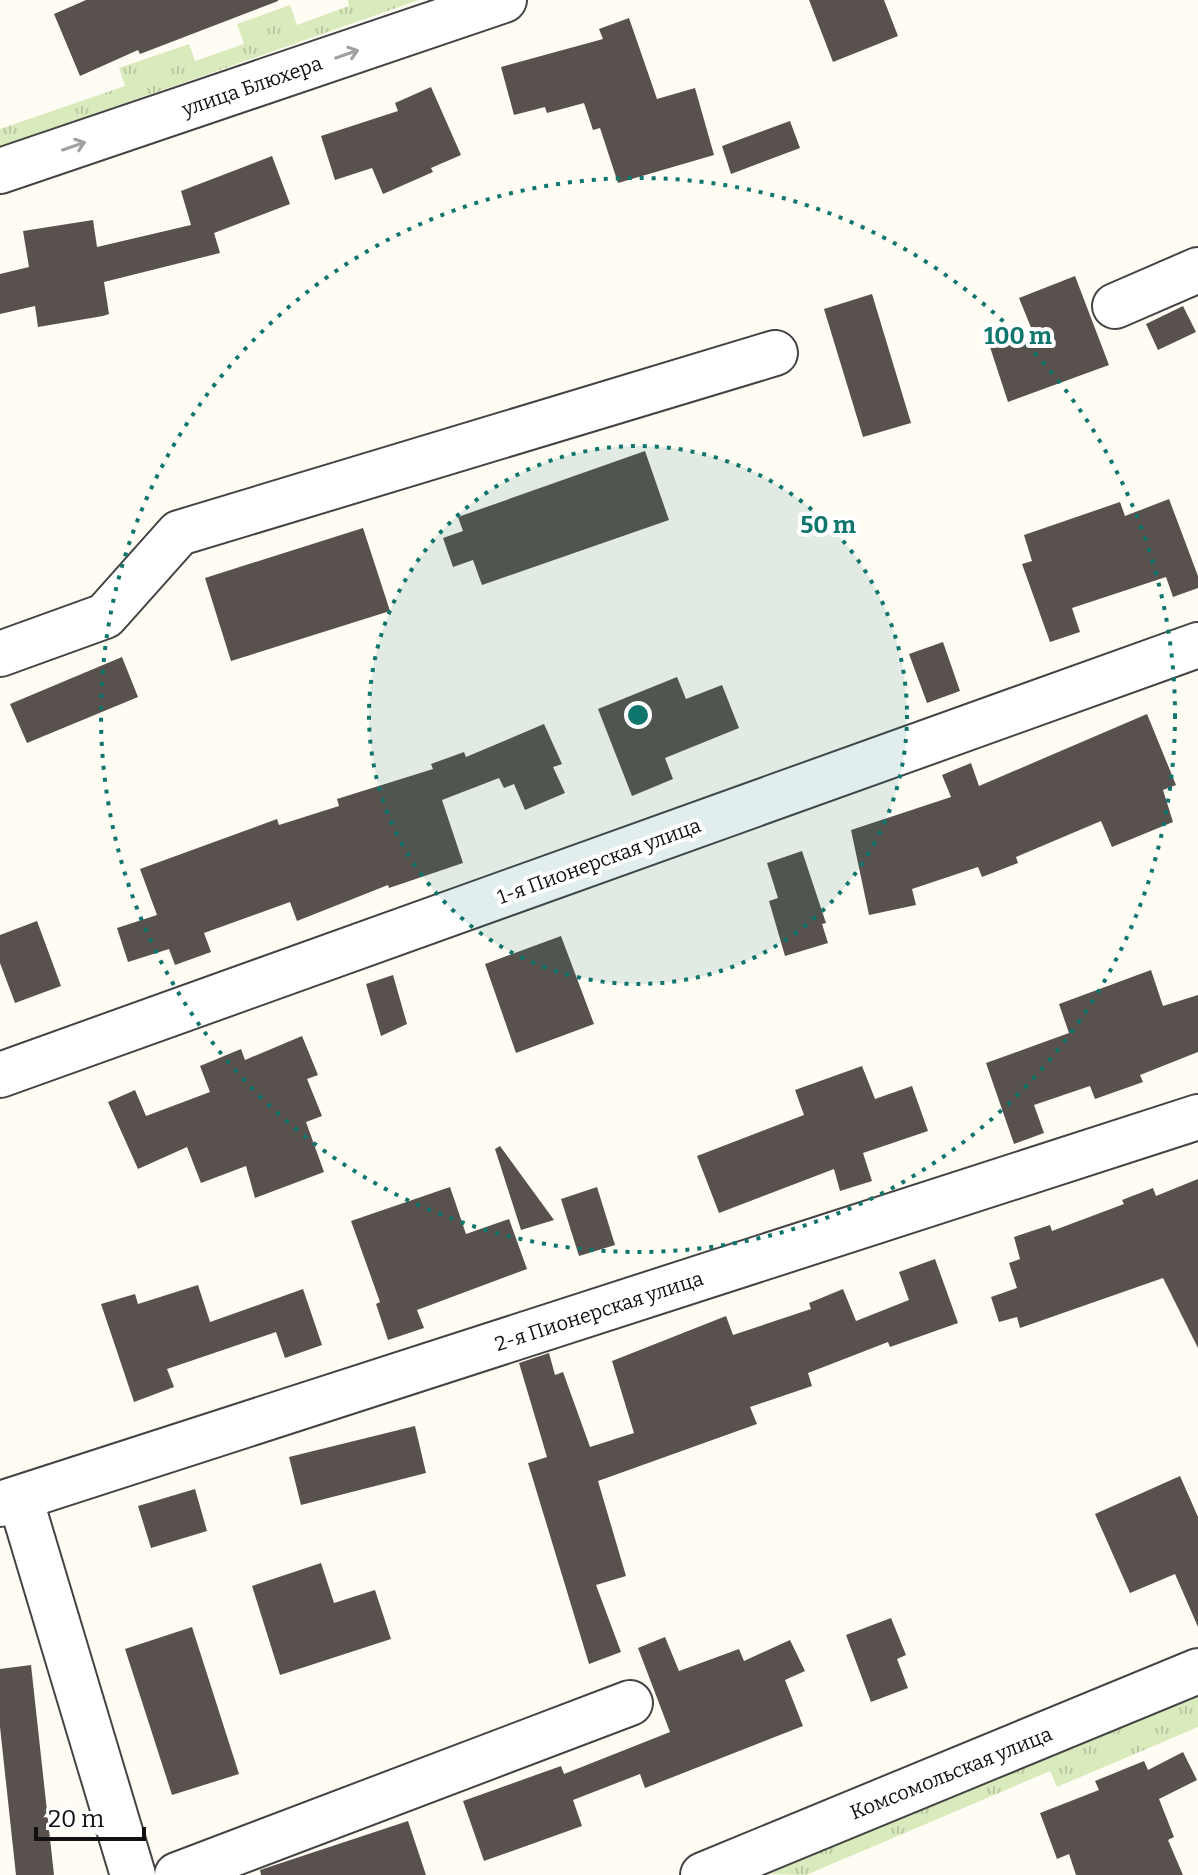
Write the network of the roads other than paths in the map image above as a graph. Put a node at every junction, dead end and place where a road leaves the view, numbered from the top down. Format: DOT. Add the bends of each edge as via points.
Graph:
graph roads {
  1 [pos="504,0"];
  2 [pos="0,171"];
  3 [pos="1198,270"];
  4 [pos="1115,306"];
  5 [pos="775,353"];
  6 [pos="1198,645"];
  7 [pos="0,654"];
  8 [pos="0,1075"];
  9 [pos="1198,1117"];
  10 [pos="10,1501"];
  11 [pos="1198,1671"];
  12 [pos="630,1703"];
  13 [pos="133,1875"];
  14 [pos="177,1875"];
  15 [pos="703,1875"];
  2 -- 1 [label="street, улица Блюхера, one-way"];
  3 -- 4 [label="street"];
  5 -- 7 [label="street" via="179,533 105,616"];
  6 -- 8 [label="street, 1-я Пионерская улица"];
  9 -- 10 [label="street, 2-я Пионерская улица"];
  10 -- 13 [label="street"];
  11 -- 15 [label="street, Комсомольская улица"];
  12 -- 14 [label="street"];
}
